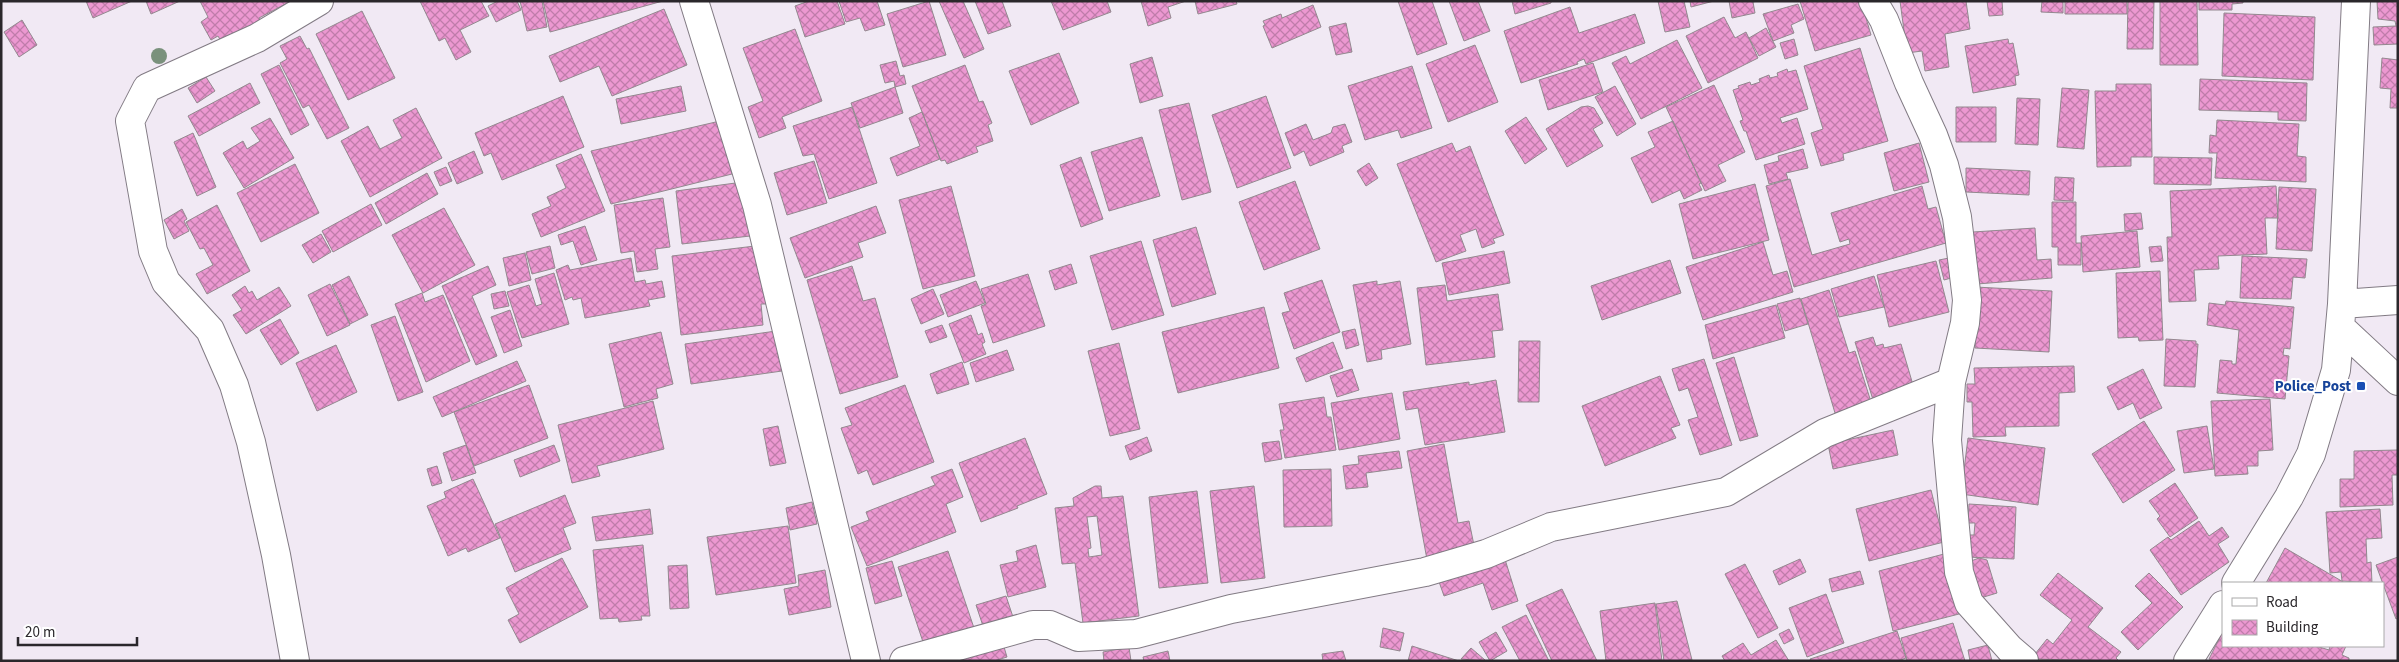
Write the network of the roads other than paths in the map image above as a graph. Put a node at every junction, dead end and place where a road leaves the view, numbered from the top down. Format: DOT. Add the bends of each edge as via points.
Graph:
graph roads {
  1 [pos="319,1"];
  2 [pos="694,1"];
  3 [pos="1873,1"];
  4 [pos="2356,1"];
  5 [pos="2398,300"];
  6 [pos="2341,315"];
  7 [pos="2398,381"];
  8 [pos="1951,382"];
  9 [pos="2237,582"];
  10 [pos="2222,607"];
  11 [pos="295,661"];
  12 [pos="866,661"];
  13 [pos="904,661"];
  14 [pos="2024,661"];
  15 [pos="2188,661"];
  1 -- 11 [label="street" via="257,38 147,88 130,121 153,251 166,282 210,330 234,385 276,555"];
  2 -- 12 [label="street" via="757,205"];
  3 -- 8 [label="street" via="1933,135 1957,217 1967,300"];
  4 -- 6 [label="street"];
  5 -- 6 [label="street"];
  6 -- 7 [label="street"];
  6 -- 9 [label="street" via="2336,370 2311,454 2290,497"];
  8 -- 13 [label="street" via="1825,433 1726,492 1551,527 1486,554 1425,572 1232,610 1136,634 1078,637 1050,625 1033,625"];
  8 -- 14 [label="street" via="1946,440 1959,572 1969,603"];
  10 -- 15 [label="street"];
}
